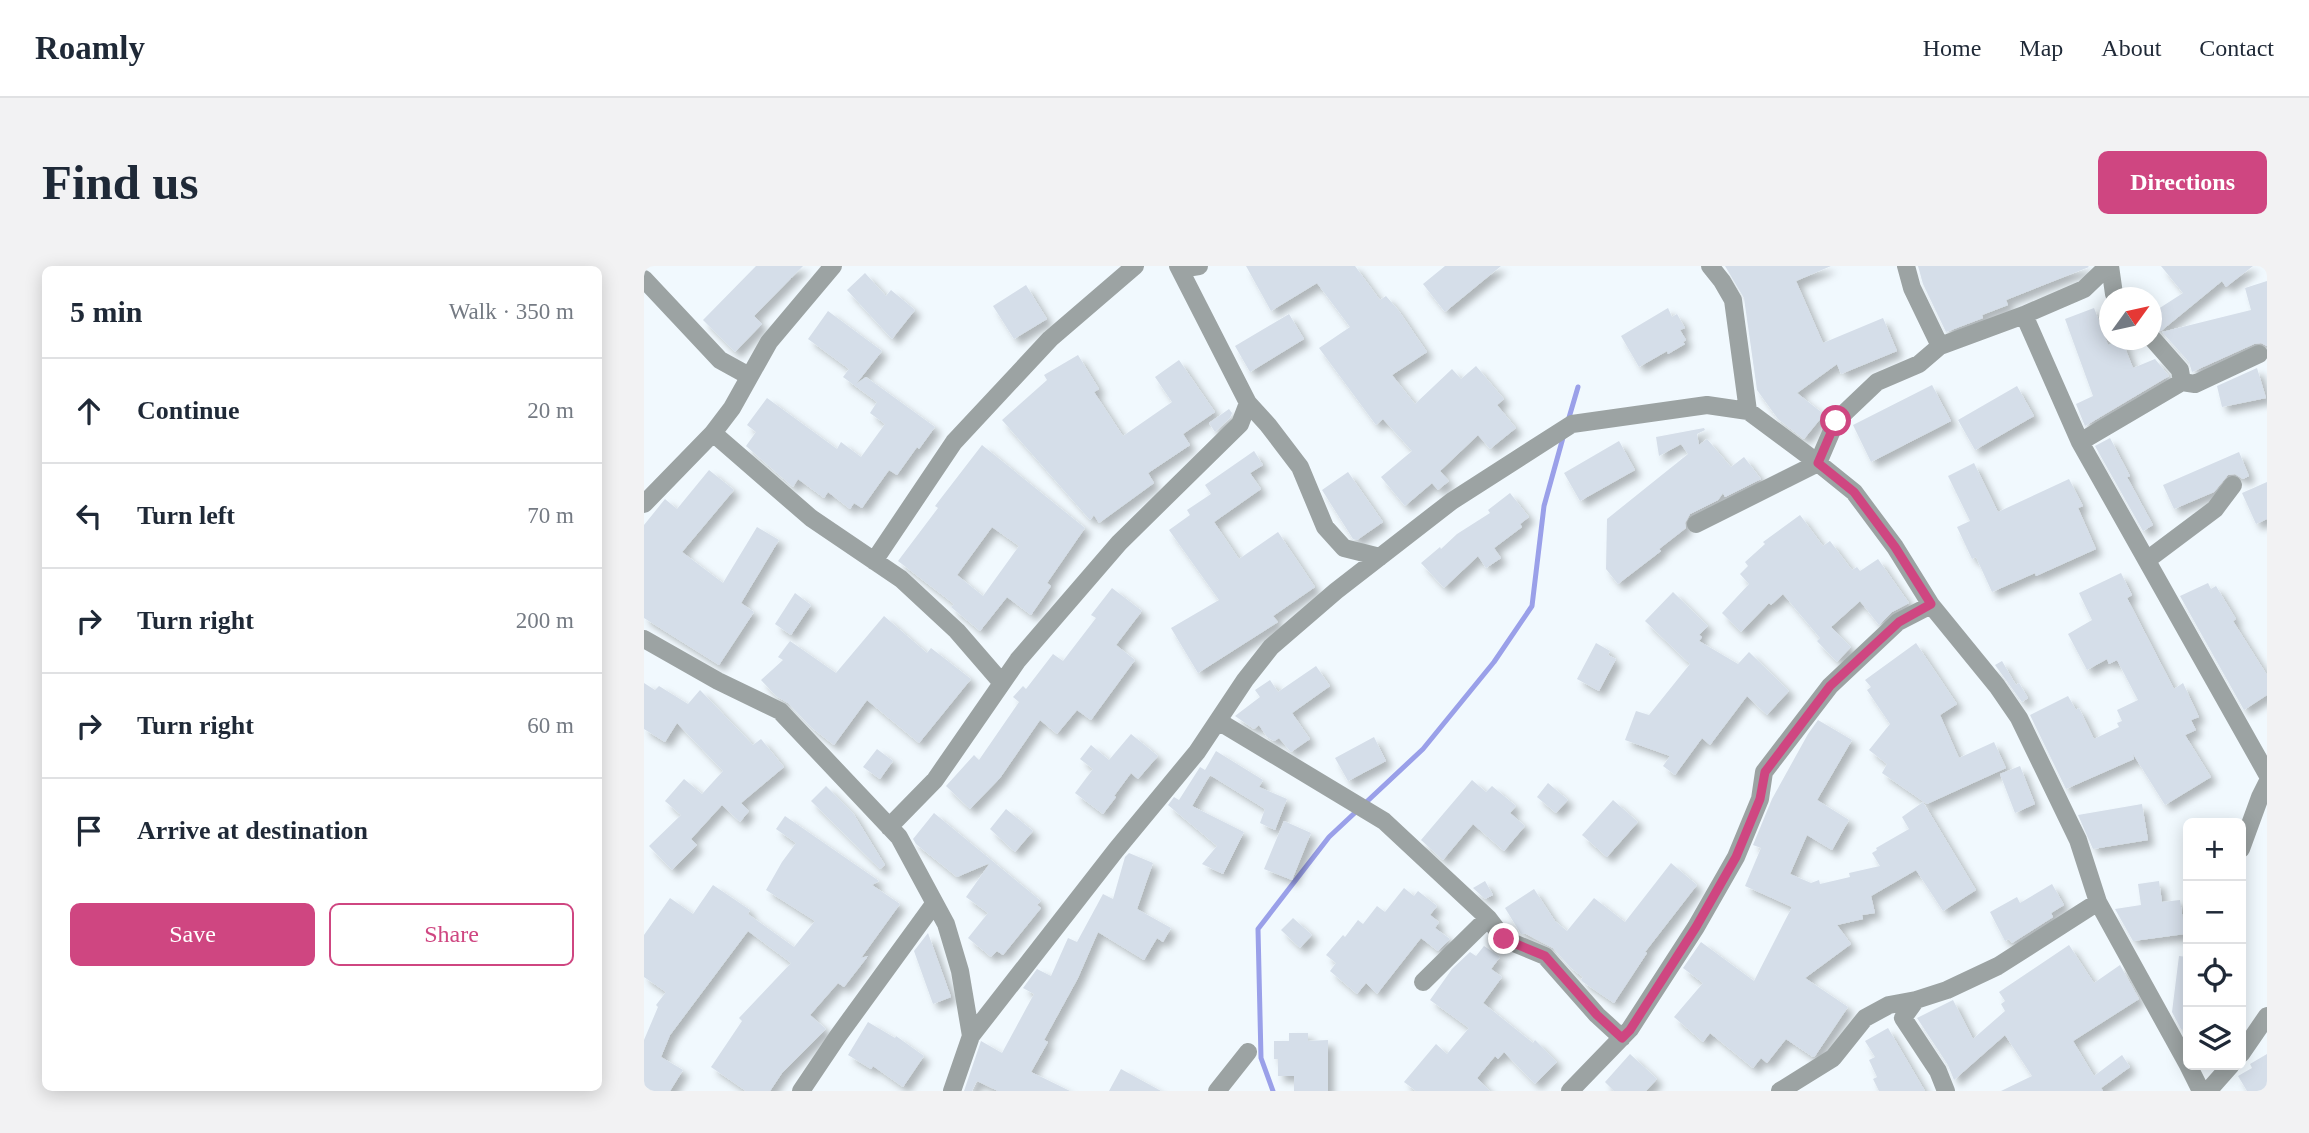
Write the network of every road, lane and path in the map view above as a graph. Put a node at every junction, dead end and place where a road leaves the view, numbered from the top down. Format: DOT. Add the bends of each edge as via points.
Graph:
graph roads {
  1 [pos="833,266"];
  2 [pos="1135,266"];
  3 [pos="1199,266"];
  4 [pos="1710,266"];
  5 [pos="1906,266"];
  6 [pos="2109,266"];
  7 [pos="1179,267"];
  8 [pos="644,279"];
  9 [pos="2113,287"];
  10 [pos="2024,315"];
  11 [pos="1940,346"];
  12 [pos="2162,350"];
  13 [pos="2259,354"];
  14 [pos="750,376"];
  15 [pos="2182,382"];
  16 [pos="1248,403"];
  17 [pos="1748,411"];
  18 [pos="713,433"];
  19 [pos="2081,442"];
  20 [pos="1818,463"];
  21 [pos="2233,485"];
  22 [pos="644,503"];
  23 [pos="1696,524"];
  24 [pos="1380,557"];
  25 [pos="2147,560"];
  26 [pos="874,561"];
  27 [pos="1931,604"];
  28 [pos="647,644"];
  29 [pos="1002,683"];
  30 [pos="1218,721"];
  31 [pos="2267,774"];
  32 [pos="2267,783"];
  33 [pos="889,827"];
  34 [pos="2246,835"];
  35 [pos="2098,902"];
  36 [pos="934,904"];
  37 [pos="1488,918"];
  38 [pos="1423,982"];
  39 [pos="1916,1000"];
  40 [pos="2267,1016"];
  41 [pos="971,1036"];
  42 [pos="1622,1038"];
  43 [pos="2246,1047"];
  44 [pos="1248,1052"];
  45 [pos="2218,1070"];
  46 [pos="2196,1078"];
  47 [pos="801,1091"];
  48 [pos="952,1091"];
  49 [pos="1217,1091"];
  50 [pos="1570,1091"];
  51 [pos="1780,1091"];
  52 [pos="1946,1091"];
  1 -- 14 [label="street" via="769,342"];
  2 -- 26 [label="street" via="1050,339 954,442"];
  3 -- 7 [label="street"];
  4 -- 17 [label="street" via="1733,300"];
  5 -- 11 [label="street"];
  6 -- 9 [label="street"];
  6 -- 10 [label="street" via="2084,289"];
  7 -- 16 [label="street"];
  8 -- 14 [label="street" via="720,360"];
  10 -- 11 [label="street"];
  10 -- 19 [label="street"];
  11 -- 20 [label="street" via="1919,364 1877,382 1836,421"];
  12 -- 15 [label="street" via="2180,370"];
  13 -- 15 [label="street" via="2195,384"];
  14 -- 18 [label="street"];
  15 -- 19 [label="street"];
  16 -- 24 [label="street" via="1300,467 1325,527 1344,548"];
  16 -- 29 [label="street" via="1240,424 1119,543"];
  17 -- 20 [label="street"];
  17 -- 24 [label="street" via="1707,405 1572,424 1452,501"];
  18 -- 22 [label="street"];
  18 -- 26 [label="street" via="811,518"];
  19 -- 25 [label="street"];
  20 -- 23 [label="street"];
  20 -- 27 [label="street" via="1854,492"];
  21 -- 25 [label="street" via="2215,509"];
  24 -- 30 [label="street" via="1271,647"];
  25 -- 31 [label="street"];
  26 -- 29 [label="street" via="901,579 957,631"];
  27 -- 35 [label="street" via="2019,718 2078,840"];
  27 -- 42 [label="street" via="1899,622 1830,686 1765,772 1760,799 1736,857"];
  28 -- 33 [label="street" via="780,711"];
  29 -- 33 [label="street" via="935,780"];
  30 -- 37 [label="street" via="1384,821"];
  30 -- 41 [label="street"];
  32 -- 34 [label="street"];
  33 -- 36 [label="street" via="899,837"];
  35 -- 39 [label="street" via="1998,966"];
  35 -- 46 [label="street"];
  36 -- 41 [label="street" via="946,924 960,971"];
  36 -- 47 [label="street"];
  37 -- 38 [label="street"];
  37 -- 42 [label="street" via="1504,939 1545,956"];
  39 -- 51 [label="street" via="1889,1005 1865,1018 1833,1058"];
  39 -- 52 [label="street" via="1903,1018"];
  40 -- 43 [label="street"];
  41 -- 48 [label="street"];
  42 -- 50 [label="street"];
  44 -- 49 [label="street"];
  45 -- 46 [label="street"];
}
